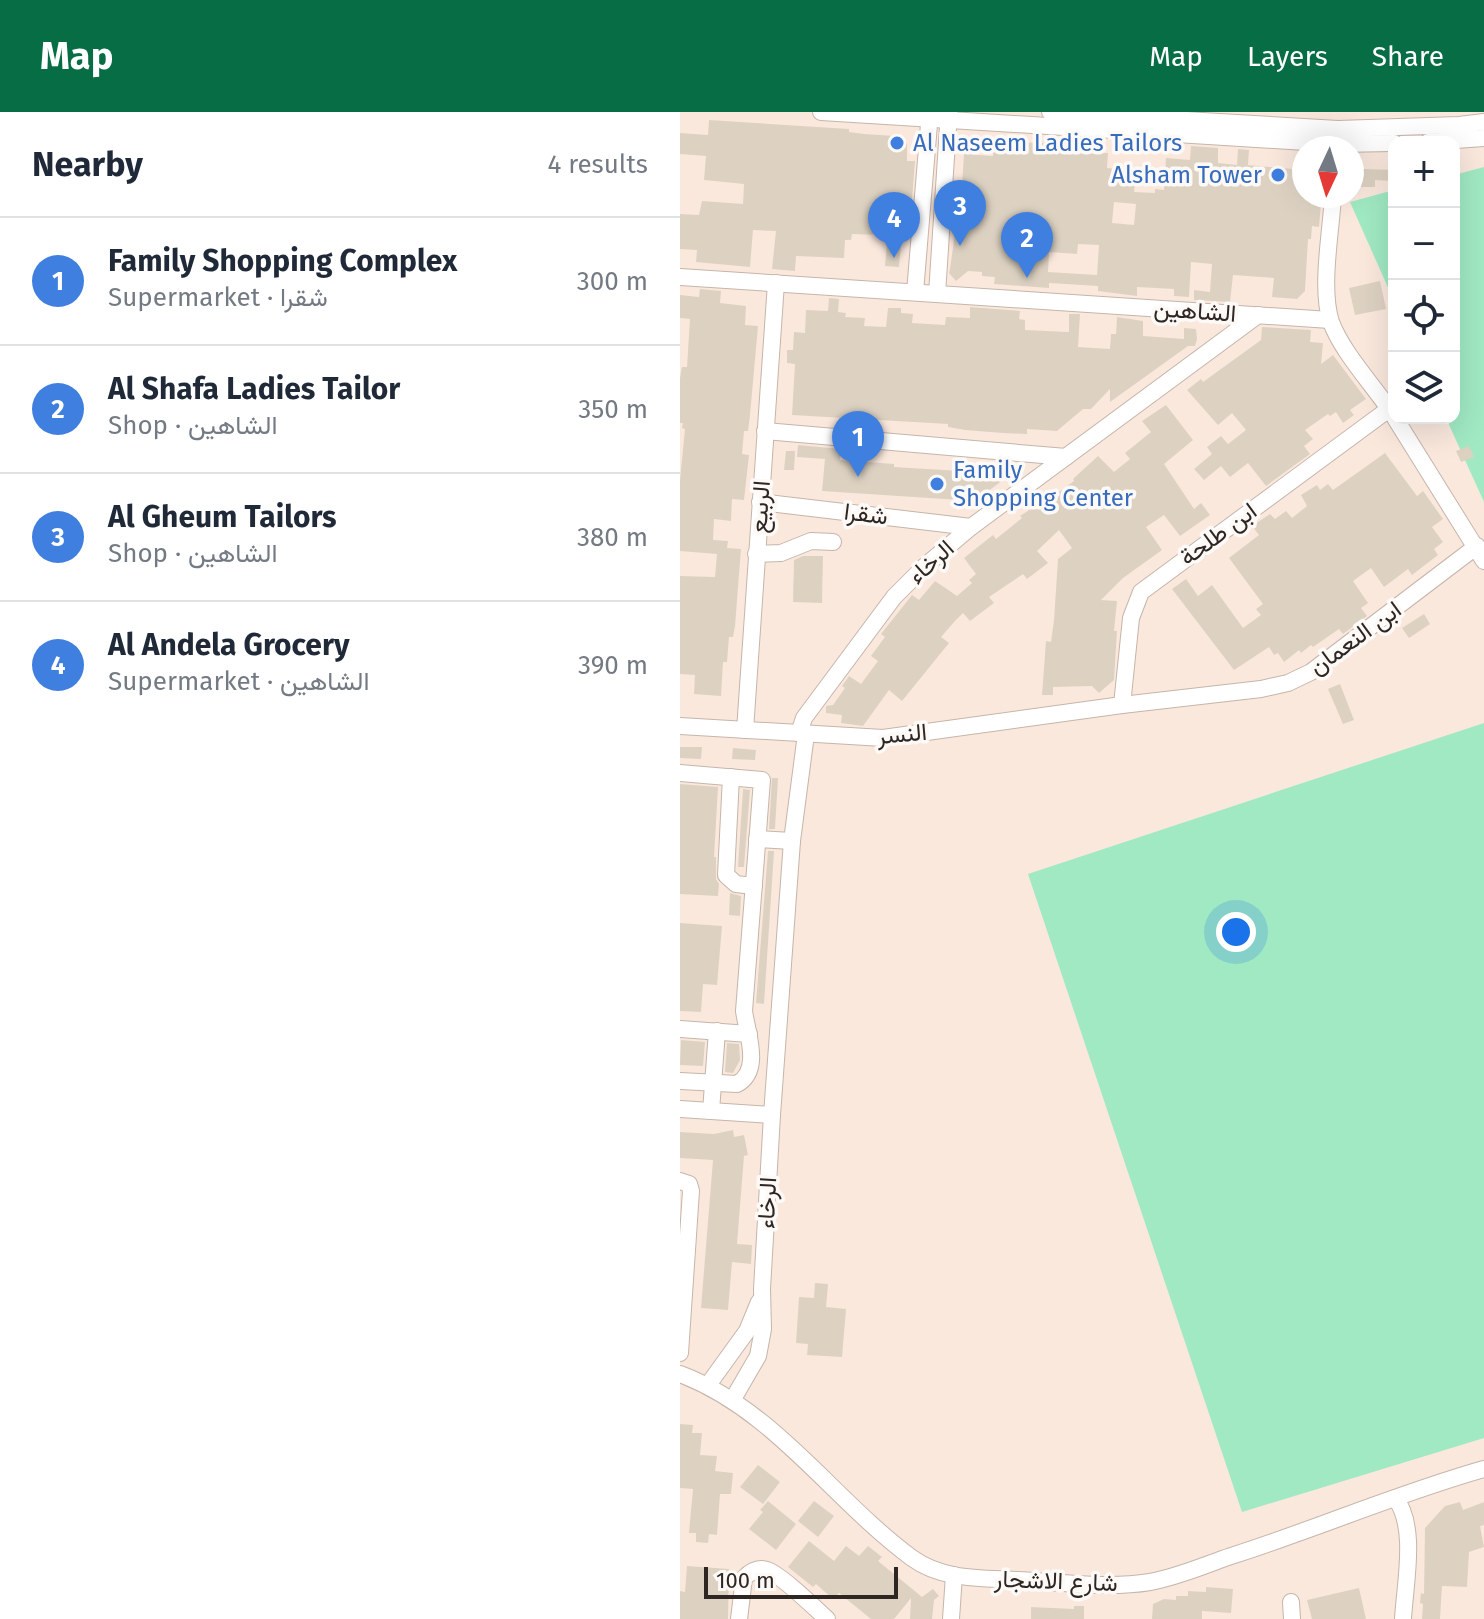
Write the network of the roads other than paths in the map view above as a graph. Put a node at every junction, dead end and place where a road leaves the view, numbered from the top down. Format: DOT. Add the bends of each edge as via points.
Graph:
graph roads {
  1 [pos="821,112"];
  2 [pos="1050,112"];
  3 [pos="930,116"];
  4 [pos="948,116"];
  5 [pos="1262,125"];
  6 [pos="1484,127"];
  7 [pos="1317,136"];
  8 [pos="1450,136"];
  9 [pos="1364,137"];
  10 [pos="1364,141"];
  11 [pos="1388,143"];
  12 [pos="1332,208"];
  13 [pos="680,277"];
  14 [pos="776,283"];
  15 [pos="915,292"];
  16 [pos="937,294"];
  17 [pos="1258,315"];
  18 [pos="1330,320"];
  19 [pos="1388,408"];
  20 [pos="1388,419"];
  21 [pos="1399,424"];
  22 [pos="765,431"];
  23 [pos="1066,457"];
  24 [pos="760,502"];
  25 [pos="971,527"];
  26 [pos="833,542"];
  27 [pos="756,554"];
  28 [pos="1480,554"];
  29 [pos="1122,705"];
  30 [pos="680,726"];
  31 [pos="745,730"];
  32 [pos="803,734"];
  33 [pos="680,773"];
  34 [pos="731,777"];
  35 [pos="757,839"];
  36 [pos="792,841"];
  37 [pos="754,886"];
  38 [pos="680,1029"];
  39 [pos="717,1031"];
  40 [pos="749,1034"];
  41 [pos="680,1081"];
  42 [pos="713,1083"];
  43 [pos="680,1109"];
  44 [pos="711,1111"];
  45 [pos="772,1115"];
  46 [pos="680,1181"];
  47 [pos="683,1254"];
  48 [pos="762,1289"];
  49 [pos="680,1353"];
  50 [pos="680,1374"];
  51 [pos="708,1385"];
  52 [pos="733,1399"];
  53 [pos="1484,1469"];
  54 [pos="1396,1499"];
  55 [pos="954,1575"];
  56 [pos="739,1619"];
  57 [pos="827,1619"];
  58 [pos="951,1619"];
  59 [pos="1403,1619"];
  1 -- 3 [label="street"];
  2 -- 5 [label="street"];
  3 -- 4 [label="street"];
  3 -- 15 [label="street"];
  4 -- 5 [label="street"];
  4 -- 16 [label="street"];
  5 -- 7 [label="street"];
  6 -- 8 [label="street"];
  6 -- 9 [label="street"];
  10 -- 11 [label="street"];
  12 -- 18 [label="street"];
  13 -- 14 [label="street, الشاهين"];
  14 -- 15 [label="street, الشاهين"];
  14 -- 22 [label="street, الربيع"];
  15 -- 16 [label="street, الشاهين"];
  16 -- 17 [label="street, الشاهين"];
  17 -- 18 [label="street, الشاهين"];
  17 -- 23 [label="street, الرخاء"];
  18 -- 19 [label="street"];
  20 -- 29 [label="street, ابن طلحة" via="1141,592 1131,618"];
  21 -- 28 [label="street"];
  22 -- 23 [label="street"];
  22 -- 24 [label="street, الربيع"];
  23 -- 25 [label="street, الرخاء"];
  24 -- 25 [label="street, شقرا"];
  24 -- 27 [label="street, الربيع"];
  25 -- 32 [label="street, الرخاء" via="894,597 804,718"];
  26 -- 27 [label="street" via="811,541 781,553"];
  27 -- 31 [label="street, الربيع"];
  28 -- 29 [label="street, ابن النعمان" via="1334,657 1288,683"];
  29 -- 32 [label="street, النسر" via="883,738"];
  30 -- 31 [label="street, النسر"];
  31 -- 32 [label="street, النسر"];
  32 -- 36 [label="street, الرخاء"];
  33 -- 34 [label="street"];
  34 -- 35 [label="street" via="762,780"];
  34 -- 37 [label="street" via="726,875 736,884"];
  35 -- 36 [label="street"];
  35 -- 37 [label="street"];
  36 -- 45 [label="street, الرخاء"];
  37 -- 40 [label="street" via="744,1011"];
  38 -- 39 [label="street"];
  39 -- 40 [label="street"];
  39 -- 42 [label="street"];
  40 -- 42 [label="street" via="745,1080"];
  41 -- 42 [label="street"];
  42 -- 44 [label="street"];
  43 -- 44 [label="street"];
  44 -- 45 [label="street"];
  45 -- 48 [label="street, الرخاء"];
  46 -- 47 [label="street" via="691,1188"];
  47 -- 49 [label="street"];
  48 -- 51 [label="street, الرخاء" via="747,1331"];
  48 -- 52 [label="street, الرخاء" via="761,1346"];
  50 -- 51 [label="street, شارع الاشجار"];
  51 -- 52 [label="street, شارع الاشجار"];
  52 -- 55 [label="street, شارع الاشجار" via="898,1547 928,1568"];
  53 -- 54 [label="street, شارع الاشجار"];
  54 -- 55 [label="street, شارع الاشجار" via="1154,1581 1083,1584"];
  54 -- 59 [label="street" via="1405,1512 1408,1535"];
  55 -- 58 [label="street"];
  56 -- 57 [label="street" via="744,1578 764,1569"];
}
